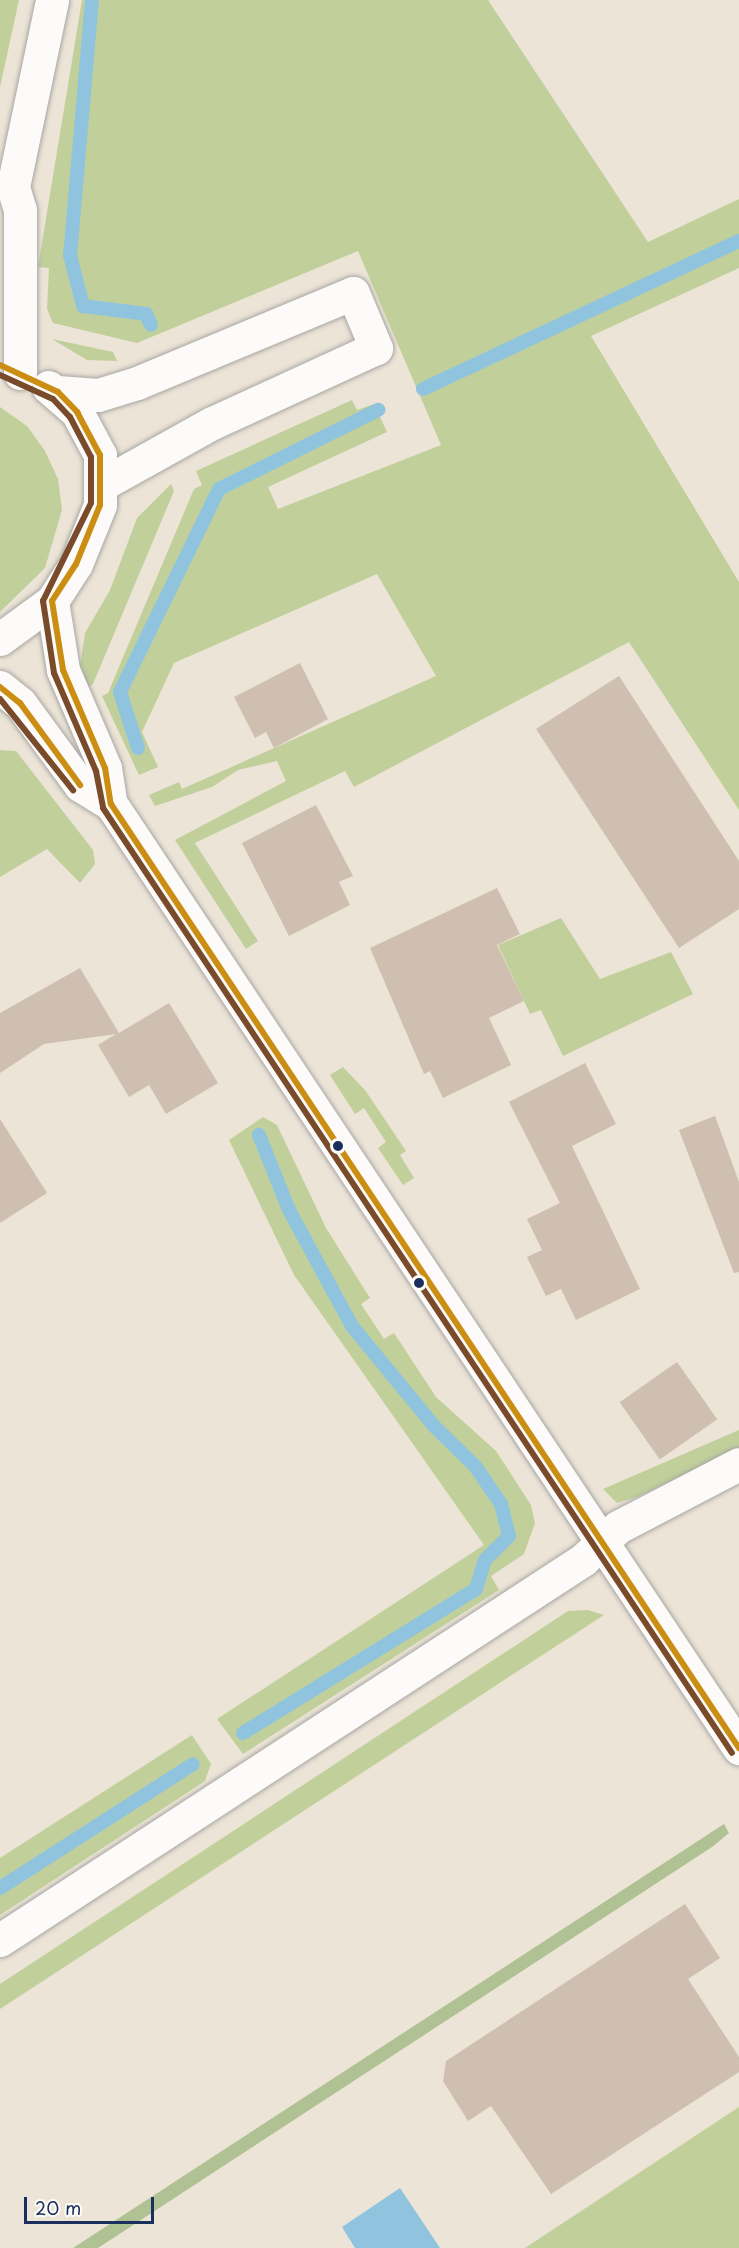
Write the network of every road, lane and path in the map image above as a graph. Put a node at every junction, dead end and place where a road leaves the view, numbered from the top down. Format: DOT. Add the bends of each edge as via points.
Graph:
graph roads {
  1 [pos="52,0"];
  2 [pos="6,194"];
  3 [pos="10,369"];
  4 [pos="58,392"];
  5 [pos="104,483"];
  6 [pos="52,601"];
  7 [pos="0,639"];
  8 [pos="0,687"];
  9 [pos="111,804"];
  10 [pos="739,1464"];
  11 [pos="602,1547"];
  12 [pos="739,1748"];
  13 [pos="0,1940"];
  1 -- 2 [label="street"];
  2 -- 3 [label="street" via="20,210"];
  3 -- 4 [label="street"];
  4 -- 5 [label="street" via="88,430"];
  4 -- 5 [label="street" via="98,395 137,383 353,293 376,348 221,419"];
  5 -- 6 [label="street" via="76,564"];
  6 -- 7 [label="street"];
  6 -- 9 [label="street" via="63,670 105,768"];
  8 -- 9 [label="street" via="20,703 80,784"];
  9 -- 11 [label="street"];
  10 -- 11 [label="street" via="618,1527"];
  11 -- 12 [label="street"];
  11 -- 13 [label="street"];
}
